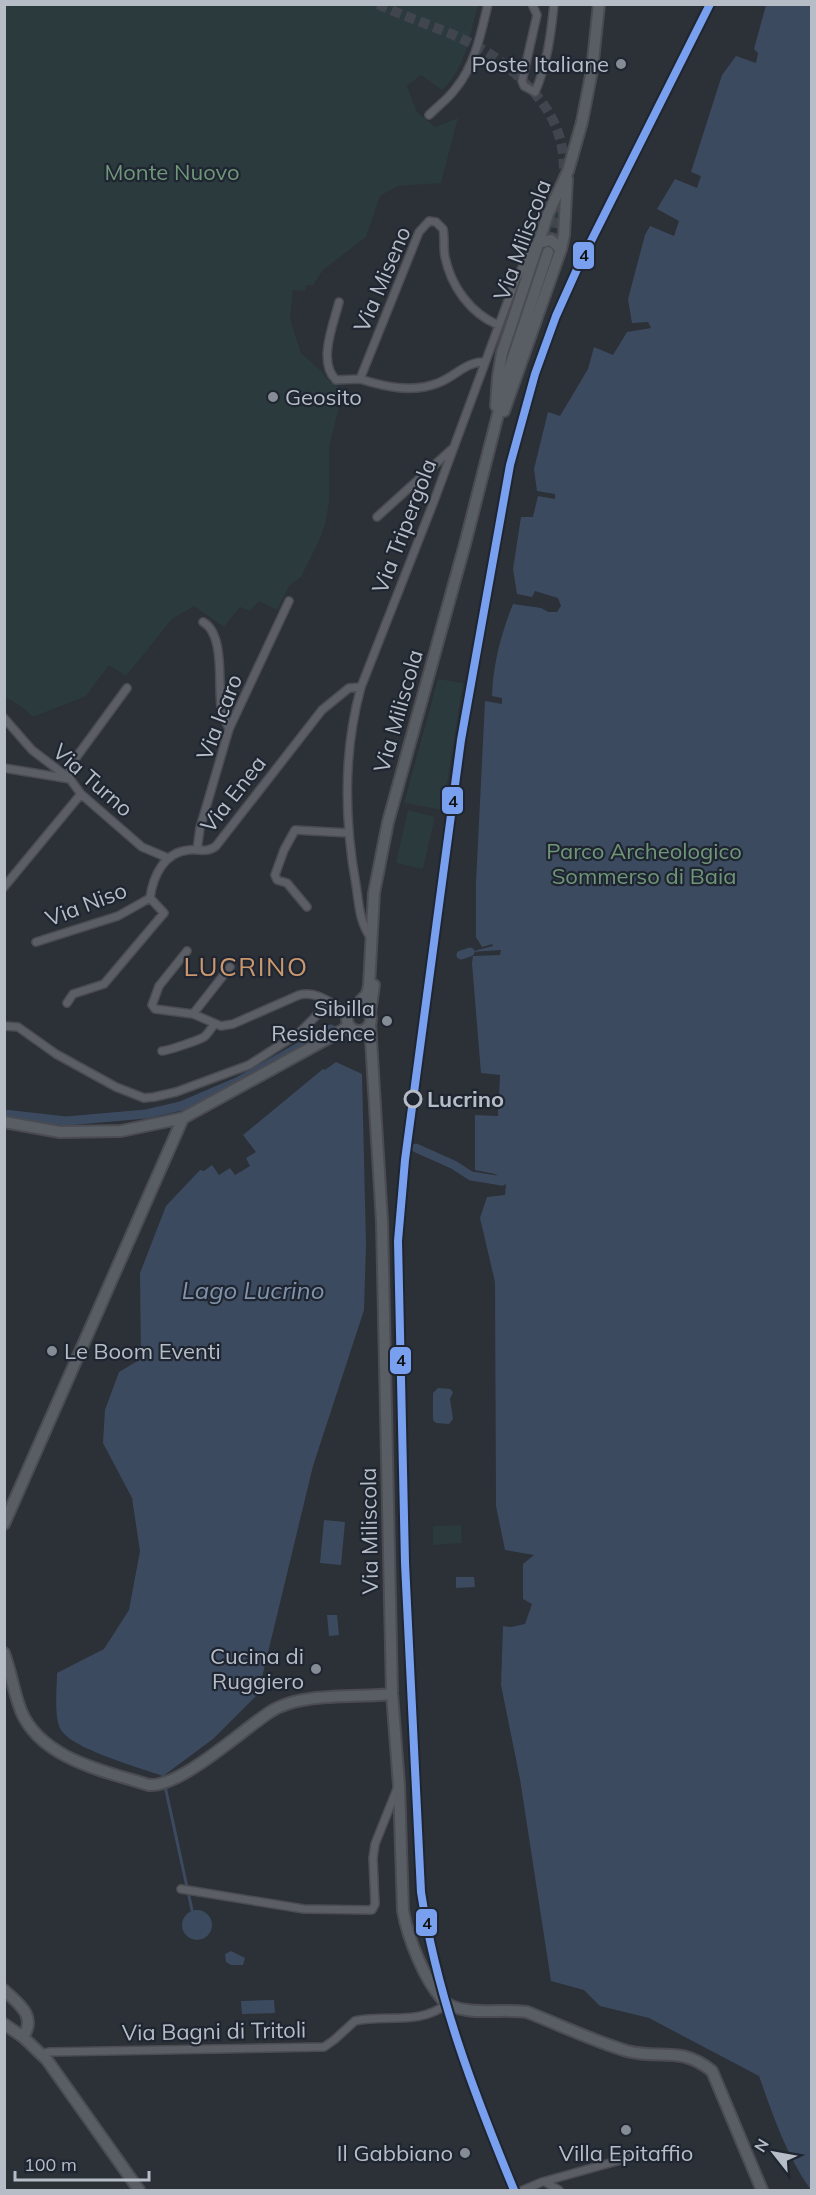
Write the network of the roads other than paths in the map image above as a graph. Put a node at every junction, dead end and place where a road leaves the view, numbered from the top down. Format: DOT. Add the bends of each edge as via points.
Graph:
graph roads {
  1 [pos="488,4"];
  2 [pos="532,4"];
  3 [pos="554,4"];
  4 [pos="599,4"];
  5 [pos="429,115"];
  6 [pos="568,171"];
  7 [pos="565,221"];
  8 [pos="544,225"];
  9 [pos="538,243"];
  10 [pos="561,249"];
  11 [pos="548,252"];
  12 [pos="339,302"];
  13 [pos="498,325"];
  14 [pos="484,362"];
  15 [pos="360,380"];
  16 [pos="495,427"];
  17 [pos="453,447"];
  18 [pos="377,517"];
  19 [pos="289,601"];
  20 [pos="203,622"];
  21 [pos="361,687"];
  22 [pos="127,688"];
  23 [pos="4,718"];
  24 [pos="229,729"];
  25 [pos="4,768"];
  26 [pos="70,779"];
  27 [pos="81,794"];
  28 [pos="349,833"];
  29 [pos="197,850"];
  30 [pos="168,858"];
  31 [pos="381,859"];
  32 [pos="4,887"];
  33 [pos="150,898"];
  34 [pos="307,907"];
  35 [pos="371,938"];
  36 [pos="36,942"];
  37 [pos="187,951"];
  38 [pos="230,967"];
  39 [pos="330,1002"];
  40 [pos="67,1003"];
  41 [pos="352,1009"];
  42 [pos="193,1014"];
  43 [pos="370,1018"];
  44 [pos="214,1025"];
  45 [pos="348,1025"];
  46 [pos="4,1026"];
  47 [pos="358,1031"];
  48 [pos="372,1046"];
  49 [pos="162,1050"];
  50 [pos="183,1118"];
  51 [pos="4,1122"];
  52 [pos="4,1524"];
  53 [pos="4,1653"];
  54 [pos="392,1694"];
  55 [pos="399,1785"];
  56 [pos="384,1822"];
  57 [pos="401,1827"];
  58 [pos="186,1890"];
  59 [pos="4,1990"];
  60 [pos="447,2004"];
  61 [pos="4,2024"];
  62 [pos="23,2037"];
  63 [pos="41,2054"];
  64 [pos="628,2158"];
  65 [pos="545,2182"];
  66 [pos="139,2190"];
  67 [pos="525,2190"];
  68 [pos="559,2190"];
  69 [pos="762,2190"];
  1 -- 5 [label="street" via="469,68 457,88"];
  2 -- 3 [label="street" via="537,15 522,81 535,92 549,45"];
  4 -- 6 [label="main road, Via Miliscola" via="592,70"];
  6 -- 7 [label="main road, Via Miliscola"];
  6 -- 8 [label="main road, Via Miliscola"];
  7 -- 8 [label="main road" via="553,233"];
  7 -- 10 [label="main road, Via Miliscola"];
  8 -- 9 [label="main road, Via Miliscola"];
  9 -- 10 [label="main road" via="551,240"];
  9 -- 13 [label="street, Via Tripergola" via="519,272"];
  9 -- 16 [label="main road, Via Miliscola" via="499,365"];
  10 -- 16 [label="main road, Via Miliscola" via="518,377"];
  11 -- 16 [label="main road, Via Miliscola" via="514,353"];
  12 -- 15 [label="street, Via Miseno" via="327,366 336,380"];
  13 -- 14 [label="street, Via Tripergola"];
  13 -- 15 [label="street, Via Miseno" via="462,297 448,267 443,229 429,221 419,232"];
  14 -- 15 [label="street" via="472,364 439,383 415,389"];
  14 -- 17 [label="street, Via Tripergola"];
  16 -- 31 [label="main road, Via Miliscola" via="393,801"];
  17 -- 18 [label="street"];
  17 -- 21 [label="street, Via Tripergola"];
  19 -- 24 [label="street, Via Icaro"];
  20 -- 24 [label="street" via="212,629 218,644 222,710"];
  21 -- 28 [label="street, Via Tripergola" via="347,769"];
  21 -- 29 [label="street, Via Enea" via="350,688 322,710 216,846"];
  22 -- 26 [label="street" via="75,759"];
  23 -- 26 [label="street, Via Turno" via="32,750"];
  24 -- 29 [label="street, Via Icaro"];
  25 -- 26 [label="street"];
  26 -- 27 [label="street, Via Turno"];
  27 -- 30 [label="street, Via Turno" via="142,847"];
  27 -- 32 [label="street"];
  28 -- 34 [label="street" via="295,830 275,875"];
  28 -- 35 [label="street, Via Tripergola" via="362,920"];
  29 -- 30 [label="street, Via Enea" via="178,852"];
  30 -- 33 [label="street" via="154,876"];
  31 -- 35 [label="main road, Via Miliscola"];
  31 -- 43 [label="main road, Via Miliscola"];
  33 -- 36 [label="street, Via Niso" via="118,916"];
  33 -- 40 [label="street" via="164,914 104,984 73,994"];
  35 -- 41 [label="main road, Via Miliscola" via="367,994"];
  37 -- 42 [label="street" via="159,986 152,1005 155,1009"];
  38 -- 42 [label="street"];
  39 -- 41 [label="street"];
  39 -- 44 [label="street" via="315,995 299,995 233,1024"];
  39 -- 46 [label="street" via="298,1033 249,1065 162,1096 144,1098 56,1054 18,1028"];
  41 -- 43 [label="main road" via="364,1007"];
  41 -- 45 [label="main road, Via Miliscola" via="346,1018"];
  42 -- 44 [label="street"];
  43 -- 47 [label="main road" via="367,1028"];
  43 -- 48 [label="main road, Via Miliscola"];
  44 -- 49 [label="street" via="204,1037"];
  45 -- 47 [label="main road"];
  45 -- 50 [label="main road"];
  47 -- 48 [label="main road"];
  48 -- 54 [label="main road, Via Miliscola" via="382,1222"];
  50 -- 51 [label="main road" via="111,1131 60,1132"];
  50 -- 52 [label="main road"];
  53 -- 54 [label="main road" via="21,1711 39,1738 71,1759 157,1786 191,1769 272,1710 294,1701"];
  54 -- 55 [label="main road, Via Miliscola"];
  55 -- 56 [label="street"];
  55 -- 57 [label="main road, Via Miliscola"];
  56 -- 57 [label="street"];
  56 -- 58 [label="street" via="373,1858 372,1910 304,1909"];
  57 -- 60 [label="main road, Via Miliscola" via="407,1930 428,1976"];
  59 -- 62 [label="main road" via="28,2017 29,2028"];
  60 -- 63 [label="street, Via Bagni di Tritoli" via="417,2017 355,2021 324,2047"];
  60 -- 69 [label="main road" via="467,2010 526,2012 629,2051 677,2054 701,2063 712,2071"];
  61 -- 62 [label="main road"];
  62 -- 63 [label="main road"];
  63 -- 66 [label="main road"];
  64 -- 65 [label="street"];
  65 -- 67 [label="street"];
  65 -- 68 [label="street"];
}
